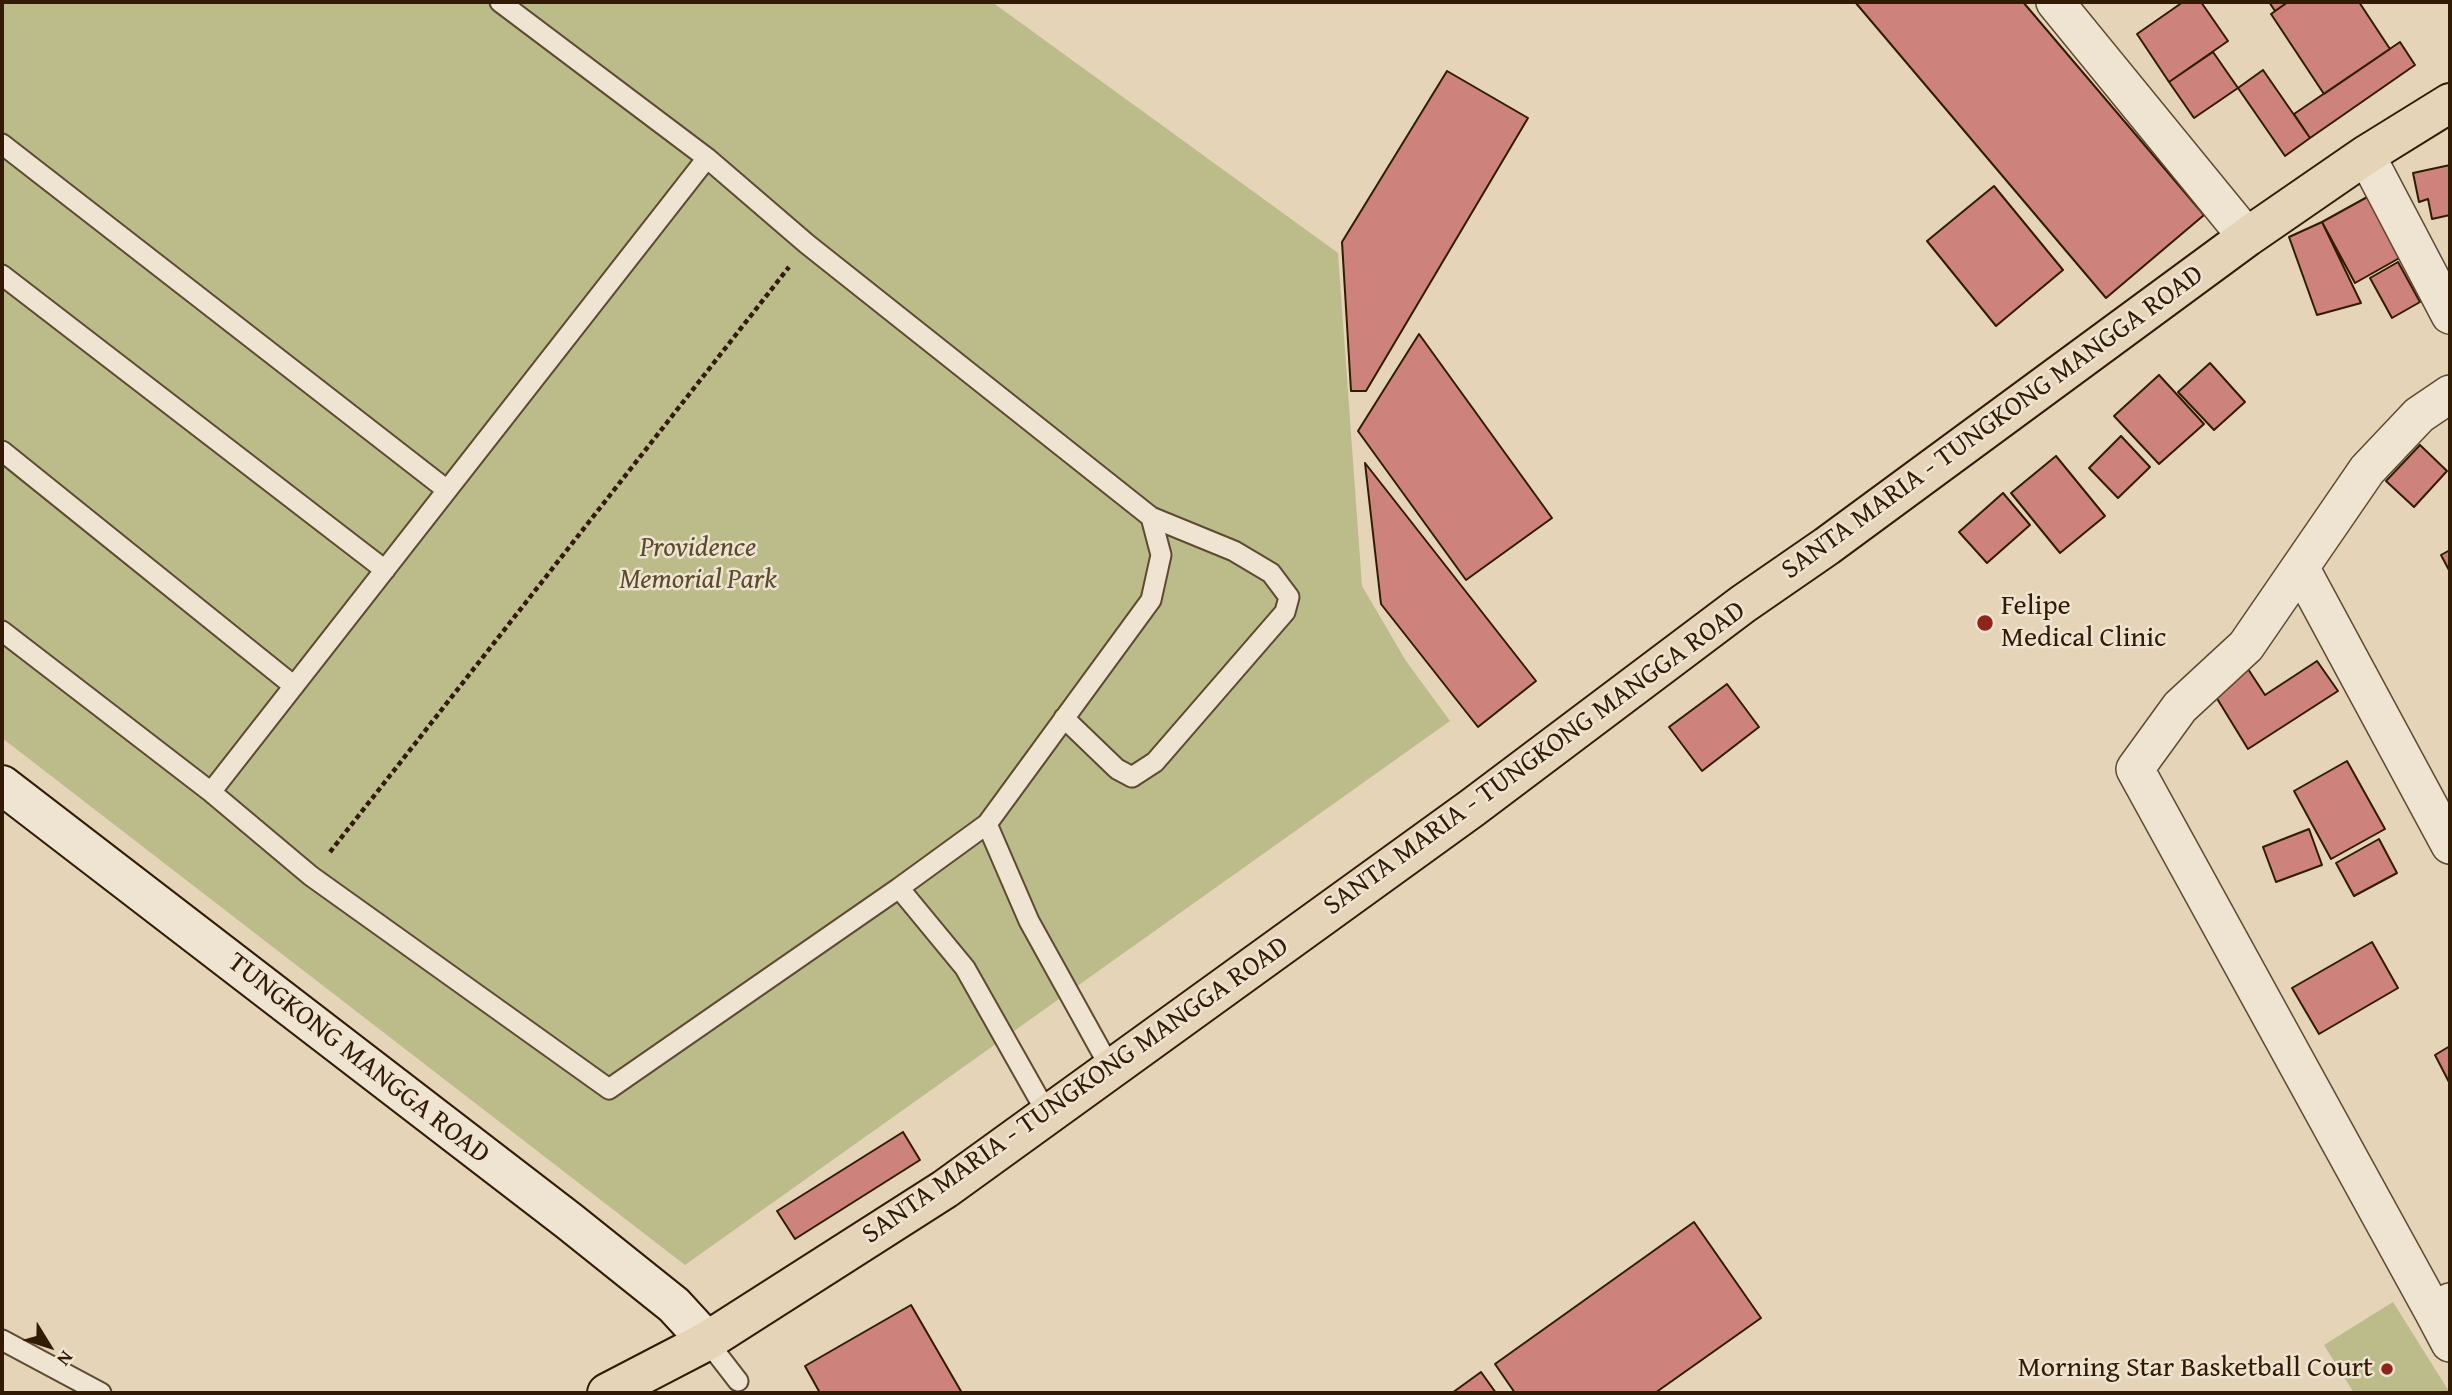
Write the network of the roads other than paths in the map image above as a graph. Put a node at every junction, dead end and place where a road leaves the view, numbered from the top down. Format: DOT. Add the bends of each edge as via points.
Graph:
graph roads {
  1 [pos="2054,2"];
  2 [pos="508,4"];
  3 [pos="2450,103"];
  4 [pos="2,144"];
  5 [pos="2366,155"];
  6 [pos="707,158"];
  7 [pos="2247,237"];
  8 [pos="2,275"];
  9 [pos="2450,315"];
  10 [pos="2450,394"];
  11 [pos="2,451"];
  12 [pos="447,490"];
  13 [pos="1151,517"];
  14 [pos="2301,569"];
  15 [pos="385,570"];
  16 [pos="2,631"];
  17 [pos="294,686"];
  18 [pos="1064,718"];
  19 [pos="2,785"];
  20 [pos="211,792"];
  21 [pos="987,824"];
  22 [pos="2450,845"];
  23 [pos="899,888"];
  24 [pos="1111,1069"];
  25 [pos="1048,1115"];
  26 [pos="2441,1306"];
  27 [pos="2,1340"];
  28 [pos="708,1341"];
  29 [pos="2450,1343"];
  30 [pos="738,1381"];
  31 [pos="101,1393"];
  32 [pos="607,1393"];
  1 -- 7 [label="street"];
  2 -- 6 [label="lane"];
  3 -- 5 [label="main road, SANTA MARIA - TUNGKONG MANGGA ROAD"];
  4 -- 12 [label="lane"];
  5 -- 7 [label="main road, SANTA MARIA - TUNGKONG MANGGA ROAD"];
  5 -- 9 [label="street"];
  6 -- 12 [label="lane"];
  6 -- 13 [label="lane" via="807,244"];
  7 -- 24 [label="main road, SANTA MARIA - TUNGKONG MANGGA ROAD"];
  8 -- 15 [label="lane"];
  10 -- 14 [label="street" via="2419,415 2367,470"];
  11 -- 17 [label="lane"];
  12 -- 15 [label="lane"];
  13 -- 18 [label="lane" via="1161,555 1151,600"];
  13 -- 18 [label="lane" via="1234,551 1271,573 1289,597 1285,612 1155,762 1132,777 1117,769"];
  14 -- 22 [label="street"];
  14 -- 26 [label="street" via="2246,646 2180,707 2134,769"];
  15 -- 17 [label="lane"];
  16 -- 20 [label="lane"];
  17 -- 20 [label="lane"];
  18 -- 21 [label="lane"];
  19 -- 28 [label="street, TUNGKONG MANGGA ROAD" via="569,1221 674,1305"];
  20 -- 23 [label="lane" via="311,876 609,1089"];
  21 -- 23 [label="lane"];
  21 -- 24 [label="lane" via="1029,921"];
  23 -- 25 [label="lane" via="965,968"];
  24 -- 25 [label="main road, SANTA MARIA - TUNGKONG MANGGA ROAD"];
  25 -- 28 [label="main road, SANTA MARIA - TUNGKONG MANGGA ROAD" via="945,1188"];
  26 -- 29 [label="street"];
  27 -- 31 [label="lane"];
  28 -- 30 [label="lane"];
  28 -- 32 [label="main road, SANTA MARIA - TUNGKONG MANGGA ROAD"];
}
